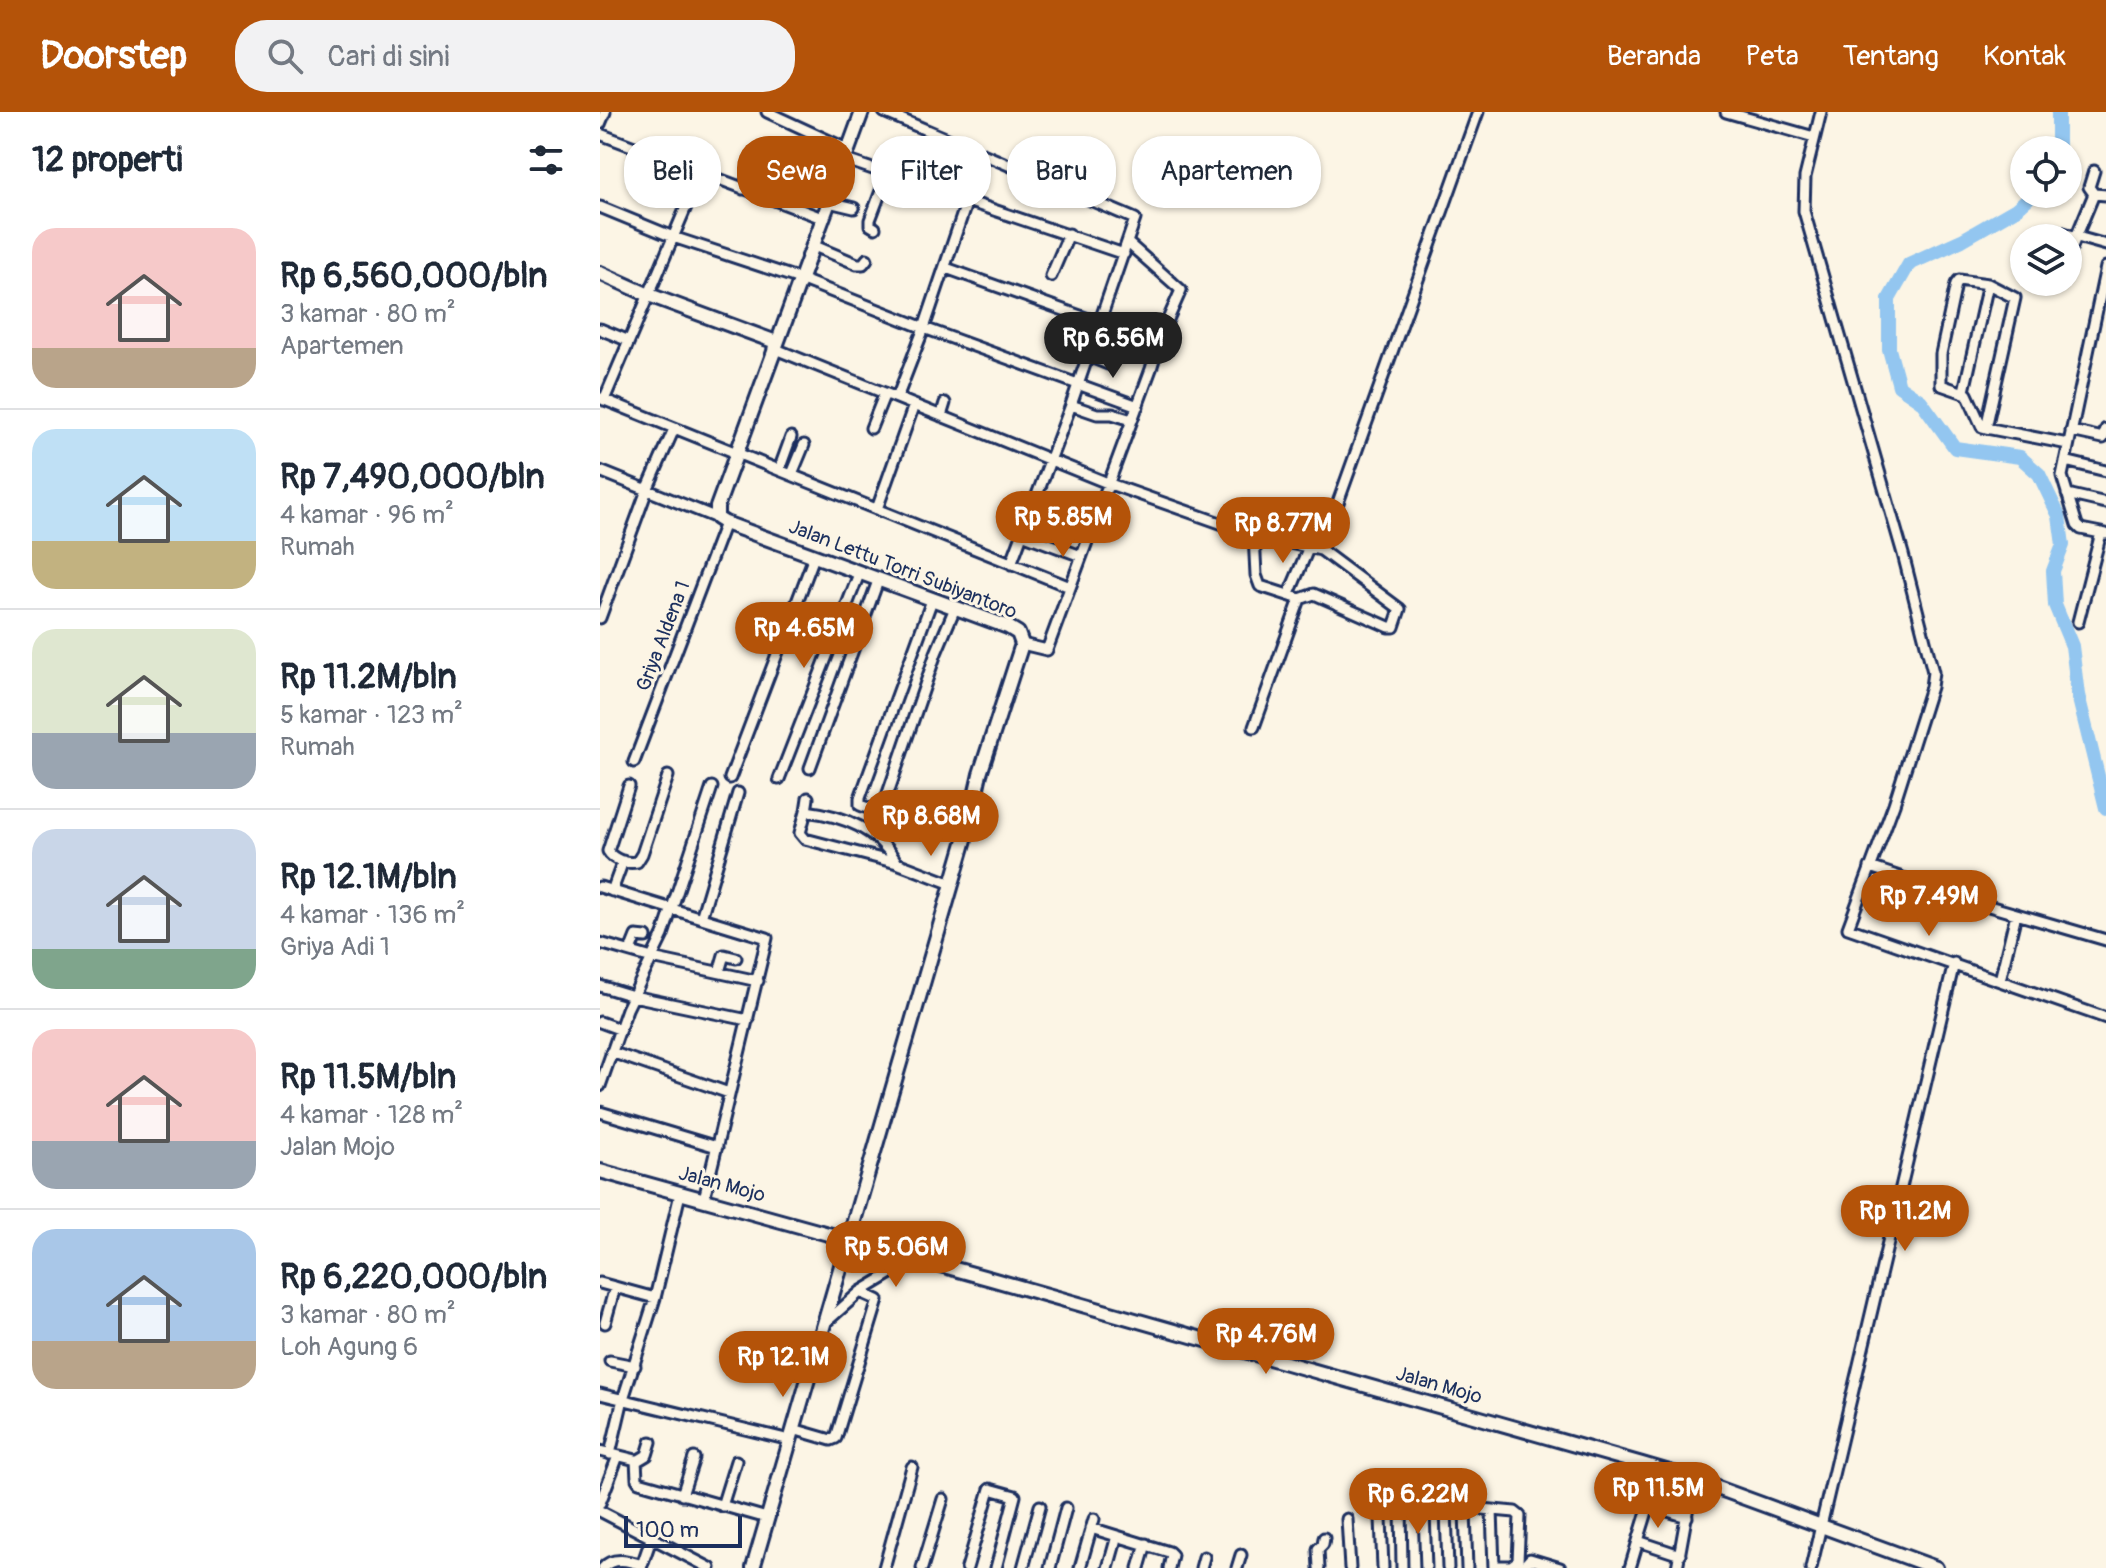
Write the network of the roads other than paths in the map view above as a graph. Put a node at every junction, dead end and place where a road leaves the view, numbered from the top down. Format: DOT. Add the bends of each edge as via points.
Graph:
graph roads {
  1 [pos="605,112"];
  2 [pos="767,112"];
  3 [pos="862,112"];
  4 [pos="884,112"];
  5 [pos="1478,112"];
  6 [pos="1727,112"];
  7 [pos="1821,112"];
  8 [pos="600,124"];
  9 [pos="600,134"];
  10 [pos="812,136"];
  11 [pos="852,136"];
  12 [pos="1814,137"];
  13 [pos="624,144"];
  14 [pos="2094,171"];
  15 [pos="2094,194"];
  16 [pos="2106,195"];
  17 [pos="600,207"];
  18 [pos="685,208"];
  19 [pos="795,208"];
  20 [pos="826,208"];
  21 [pos="875,208"];
  22 [pos="965,208"];
  23 [pos="989,208"];
  24 [pos="822,218"];
  25 [pos="2081,224"];
  26 [pos="875,228"];
  27 [pos="1069,234"];
  28 [pos="673,237"];
  29 [pos="2082,239"];
  30 [pos="1128,243"];
  31 [pos="812,245"];
  32 [pos="2106,245"];
  33 [pos="1124,254"];
  34 [pos="867,259"];
  35 [pos="2106,267"];
  36 [pos="946,268"];
  37 [pos="600,273"];
  38 [pos="1051,276"];
  39 [pos="800,279"];
  40 [pos="1988,284"];
  41 [pos="649,295"];
  42 [pos="1100,323"];
  43 [pos="1135,326"];
  44 [pos="924,328"];
  45 [pos="600,329"];
  46 [pos="1162,333"];
  47 [pos="629,341"];
  48 [pos="775,345"];
  49 [pos="1088,356"];
  50 [pos="1108,364"];
  51 [pos="1077,385"];
  52 [pos="1964,391"];
  53 [pos="885,393"];
  54 [pos="897,398"];
  55 [pos="602,399"];
  56 [pos="945,403"];
  57 [pos="914,405"];
  58 [pos="1071,405"];
  59 [pos="1138,406"];
  60 [pos="941,416"];
  61 [pos="1132,420"];
  62 [pos="871,428"];
  63 [pos="1986,428"];
  64 [pos="674,429"];
  65 [pos="2071,431"];
  66 [pos="2105,435"];
  67 [pos="791,437"];
  68 [pos="2068,444"];
  69 [pos="804,445"];
  70 [pos="738,454"];
  71 [pos="1050,461"];
  72 [pos="2065,461"];
  73 [pos="779,470"];
  74 [pos="600,471"];
  75 [pos="2106,471"];
  76 [pos="792,474"];
  77 [pos="1110,484"];
  78 [pos="647,490"];
  79 [pos="2067,494"];
  80 [pos="2106,503"];
  81 [pos="877,509"];
  82 [pos="1031,512"];
  83 [pos="721,520"];
  84 [pos="1022,534"];
  85 [pos="2104,534"];
  86 [pos="1254,535"];
  87 [pos="1089,536"];
  88 [pos="1308,549"];
  89 [pos="1321,550"];
  90 [pos="1081,556"];
  91 [pos="814,557"];
  92 [pos="1011,564"];
  93 [pos="859,574"];
  94 [pos="878,581"];
  95 [pos="1070,587"];
  96 [pos="1289,594"];
  97 [pos="1300,599"];
  98 [pos="932,600"];
  99 [pos="955,608"];
  100 [pos="600,618"];
  101 [pos="2078,622"];
  102 [pos="1022,644"];
  103 [pos="916,645"];
  104 [pos="936,653"];
  105 [pos="1254,727"];
  106 [pos="634,762"];
  107 [pos="810,768"];
  108 [pos="668,776"];
  109 [pos="730,778"];
  110 [pos="779,779"];
  111 [pos="629,786"];
  112 [pos="712,787"];
  113 [pos="738,793"];
  114 [pos="808,798"];
  115 [pos="806,811"];
  116 [pos="623,861"];
  117 [pos="897,863"];
  118 [pos="1870,867"];
  119 [pos="952,884"];
  120 [pos="600,887"];
  121 [pos="612,891"];
  122 [pos="672,910"];
  123 [pos="2016,914"];
  124 [pos="701,918"];
  125 [pos="646,937"];
  126 [pos="2106,940"];
  127 [pos="600,943"];
  128 [pos="630,951"];
  129 [pos="652,958"];
  130 [pos="736,958"];
  131 [pos="1953,967"];
  132 [pos="719,972"];
  133 [pos="2000,980"];
  134 [pos="758,981"];
  135 [pos="600,986"];
  136 [pos="633,996"];
  137 [pos="2106,1018"];
  138 [pos="748,1020"];
  139 [pos="600,1022"];
  140 [pos="619,1029"];
  141 [pos="611,1052"];
  142 [pos="600,1086"];
  143 [pos="729,1093"];
  144 [pos="600,1112"];
  145 [pos="717,1147"];
  146 [pos="600,1171"];
  147 [pos="680,1194"];
  148 [pos="704,1199"];
  149 [pos="848,1239"];
  150 [pos="904,1258"];
  151 [pos="600,1283"];
  152 [pos="615,1287"];
  153 [pos="860,1292"];
  154 [pos="655,1298"];
  155 [pos="605,1323"];
  156 [pos="825,1323"];
  157 [pos="610,1361"];
  158 [pos="635,1366"];
  159 [pos="600,1394"];
  160 [pos="623,1399"];
  161 [pos="791,1434"];
  162 [pos="651,1442"];
  163 [pos="609,1454"];
  164 [pos="694,1458"];
  165 [pos="637,1461"];
  166 [pos="736,1461"];
  167 [pos="912,1467"];
  168 [pos="1693,1479"];
  169 [pos="682,1495"];
  170 [pos="943,1499"];
  171 [pos="600,1503"];
  172 [pos="1401,1505"];
  173 [pos="722,1506"];
  174 [pos="1040,1506"];
  175 [pos="1066,1508"];
  176 [pos="1456,1510"];
  177 [pos="1484,1510"];
  178 [pos="600,1511"];
  179 [pos="1687,1517"];
  180 [pos="767,1518"];
  181 [pos="1381,1518"];
  182 [pos="1347,1519"];
  183 [pos="1821,1526"];
  184 [pos="1117,1536"];
  185 [pos="1324,1538"];
  186 [pos="651,1539"];
  187 [pos="1638,1541"];
  188 [pos="1146,1544"];
  189 [pos="1241,1555"];
  190 [pos="1680,1555"];
  191 [pos="1204,1557"];
  192 [pos="602,1567"];
  193 [pos="641,1567"];
  194 [pos="1494,1567"];
  195 [pos="710,1568"];
  196 [pos="753,1568"];
  197 [pos="884,1568"];
  198 [pos="922,1568"];
  199 [pos="967,1568"];
  200 [pos="996,1568"];
  201 [pos="1023,1568"];
  202 [pos="1050,1568"];
  203 [pos="1080,1568"];
  204 [pos="1108,1568"];
  205 [pos="1139,1568"];
  206 [pos="1169,1568"];
  207 [pos="1201,1568"];
  208 [pos="1237,1568"];
  209 [pos="1319,1568"];
  210 [pos="1350,1568"];
  211 [pos="1383,1568"];
  212 [pos="1402,1568"];
  213 [pos="1426,1568"];
  214 [pos="1448,1568"];
  215 [pos="1467,1568"];
  216 [pos="1522,1568"];
  217 [pos="1560,1568"];
  218 [pos="1630,1568"];
  219 [pos="1677,1568"];
  220 [pos="1811,1568"];
  221 [pos="1936,1568"];
  1 -- 8 [label="street"];
  2 -- 10 [label="street"];
  3 -- 11 [label="main road"];
  4 -- 30 [label="street" via="1135,219"];
  5 -- 89 [label="street"];
  6 -- 12 [label="street"];
  7 -- 12 [label="street"];
  9 -- 13 [label="street"];
  12 -- 118 [label="street" via="1804,211 1933,672"];
  14 -- 15 [label="street" via="2089,187"];
  15 -- 16 [label="street"];
  15 -- 25 [label="street"];
  17 -- 28 [label="street"];
  18 -- 28 [label="street"];
  19 -- 24 [label="street"];
  20 -- 24 [label="main road"];
  21 -- 26 [label="street" via="870,225"];
  22 -- 36 [label="street"];
  23 -- 27 [label="street"];
  24 -- 31 [label="main road"];
  27 -- 33 [label="street"];
  27 -- 38 [label="street"];
  28 -- 39 [label="street"];
  28 -- 41 [label="street"];
  29 -- 32 [label="street"];
  30 -- 33 [label="street"];
  30 -- 46 [label="street" via="1181,290"];
  31 -- 34 [label="street" via="857,264"];
  31 -- 39 [label="main road"];
  33 -- 42 [label="street"];
  35 -- 65 [label="street"];
  36 -- 42 [label="street"];
  36 -- 44 [label="street"];
  37 -- 41 [label="main road"];
  39 -- 44 [label="street"];
  39 -- 48 [label="main road"];
  40 -- 52 [label="street"];
  40 -- 52 [label="street" via="1956,284 1940,383"];
  40 -- 63 [label="street" via="2015,298"];
  41 -- 47 [label="street"];
  41 -- 48 [label="main road"];
  42 -- 49 [label="street"];
  43 -- 46 [label="street"];
  44 -- 51 [label="street"];
  44 -- 54 [label="street"];
  45 -- 47 [label="street"];
  46 -- 59 [label="street"];
  47 -- 55 [label="street"];
  48 -- 53 [label="street"];
  48 -- 70 [label="main road"];
  49 -- 50 [label="street"];
  49 -- 51 [label="street"];
  51 -- 58 [label="street"];
  51 -- 59 [label="street"];
  52 -- 63 [label="street"];
  53 -- 54 [label="street"];
  53 -- 62 [label="street"];
  54 -- 57 [label="street"];
  55 -- 64 [label="street"];
  56 -- 60 [label="street"];
  57 -- 60 [label="street"];
  57 -- 81 [label="street"];
  58 -- 61 [label="street"];
  58 -- 71 [label="street"];
  59 -- 61 [label="street"];
  60 -- 71 [label="street"];
  61 -- 77 [label="street"];
  63 -- 68 [label="street"];
  64 -- 70 [label="street"];
  64 -- 78 [label="street"];
  65 -- 66 [label="street"];
  65 -- 68 [label="street"];
  67 -- 73 [label="street"];
  68 -- 72 [label="street"];
  69 -- 76 [label="street"];
  70 -- 73 [label="street"];
  70 -- 83 [label="main road" via="717,507"];
  71 -- 77 [label="street"];
  71 -- 82 [label="street"];
  72 -- 75 [label="street"];
  72 -- 79 [label="street" via="2062,483"];
  73 -- 76 [label="street"];
  74 -- 78 [label="street"];
  76 -- 81 [label="street"];
  77 -- 86 [label="street"];
  77 -- 87 [label="street"];
  78 -- 83 [label="street"];
  78 -- 100 [label="street"];
  79 -- 80 [label="street"];
  79 -- 85 [label="street" via="2079,527"];
  81 -- 92 [label="street"];
  82 -- 84 [label="street"];
  82 -- 87 [label="street"];
  83 -- 91 [label="main road, Jalan Lettu Torri Subiyantoro"];
  83 -- 106 [label="street, Griya Aldena 1"];
  84 -- 90 [label="street"];
  84 -- 92 [label="street"];
  85 -- 101 [label="street"];
  86 -- 88 [label="street"];
  86 -- 96 [label="street" via="1258,585"];
  87 -- 90 [label="street"];
  88 -- 89 [label="street"];
  88 -- 96 [label="street"];
  89 -- 97 [label="street" via="1398,608 1400,615 1391,628 1314,594"];
  90 -- 95 [label="street"];
  91 -- 93 [label="main road, Jalan Lettu Torri Subiyantoro"];
  91 -- 109 [label="street"];
  92 -- 95 [label="street"];
  93 -- 94 [label="main road, Jalan Lettu Torri Subiyantoro"];
  93 -- 110 [label="street"];
  94 -- 98 [label="main road, Jalan Lettu Torri Subiyantoro"];
  94 -- 107 [label="street"];
  95 -- 102 [label="street" via="1047,650"];
  96 -- 97 [label="street"];
  97 -- 105 [label="street"];
  98 -- 99 [label="main road, Jalan Lettu Torri Subiyantoro"];
  98 -- 103 [label="street"];
  99 -- 102 [label="main road, Jalan Lettu Torri Subiyantoro" via="1015,630"];
  99 -- 104 [label="street"];
  102 -- 119 [label="main road, Jalan Lettu Torri Subiyantoro"];
  103 -- 104 [label="street"];
  103 -- 104 [label="street" via="860,805 878,812 885,802"];
  108 -- 116 [label="street" via="640,857 633,863"];
  111 -- 116 [label="street" via="608,851"];
  112 -- 122 [label="street"];
  113 -- 124 [label="street"];
  114 -- 115 [label="street"];
  115 -- 117 [label="street" via="862,827"];
  115 -- 117 [label="street" via="800,833 805,839"];
  116 -- 121 [label="street"];
  117 -- 119 [label="street"];
  118 -- 123 [label="street"];
  118 -- 131 [label="street" via="1848,928"];
  119 -- 149 [label="main road, Jalan Lettu Torri Subiyantoro"];
  120 -- 121 [label="street"];
  121 -- 122 [label="street"];
  122 -- 124 [label="street"];
  122 -- 129 [label="street"];
  123 -- 126 [label="street"];
  123 -- 133 [label="street"];
  124 -- 134 [label="street" via="766,937"];
  125 -- 128 [label="street" via="636,936"];
  127 -- 128 [label="street"];
  128 -- 129 [label="street"];
  129 -- 132 [label="street"];
  129 -- 136 [label="street"];
  130 -- 132 [label="street" via="724,955"];
  131 -- 133 [label="street"];
  131 -- 183 [label="street"];
  132 -- 134 [label="street"];
  133 -- 137 [label="street"];
  134 -- 138 [label="street"];
  135 -- 136 [label="street"];
  136 -- 138 [label="street"];
  136 -- 140 [label="street"];
  138 -- 143 [label="street"];
  139 -- 140 [label="street"];
  140 -- 141 [label="street"];
  141 -- 142 [label="street"];
  141 -- 143 [label="street"];
  143 -- 145 [label="street"];
  144 -- 145 [label="street"];
  145 -- 148 [label="street"];
  146 -- 147 [label="main road, Jalan Mojo"];
  147 -- 148 [label="main road, Jalan Mojo"];
  147 -- 154 [label="street"];
  148 -- 149 [label="main road, Jalan Mojo"];
  149 -- 150 [label="main road, Jalan Mojo"];
  149 -- 156 [label="main road, Jalan Lettu Torri Subiyantoro"];
  150 -- 153 [label="street" via="900,1268"];
  150 -- 168 [label="main road, Jalan Mojo"];
  151 -- 152 [label="street"];
  152 -- 154 [label="street"];
  152 -- 155 [label="street"];
  153 -- 156 [label="street"];
  153 -- 161 [label="street" via="878,1300 836,1438"];
  154 -- 158 [label="street"];
  156 -- 161 [label="main road, Jalan Lettu Torri Subiyantoro"];
  157 -- 158 [label="street"];
  158 -- 160 [label="street"];
  159 -- 160 [label="street"];
  160 -- 161 [label="street"];
  160 -- 163 [label="street"];
  161 -- 180 [label="main road, Jalan Lettu Torri Subiyantoro"];
  162 -- 165 [label="street" via="647,1455"];
  163 -- 165 [label="street"];
  163 -- 171 [label="street"];
  164 -- 169 [label="street"];
  165 -- 169 [label="street" via="638,1481"];
  166 -- 173 [label="street"];
  167 -- 197 [label="street"];
  168 -- 179 [label="street"];
  168 -- 183 [label="main road, Jalan Mojo"];
  169 -- 173 [label="street"];
  170 -- 198 [label="street"];
  172 -- 212 [label="street"];
  173 -- 180 [label="street"];
  174 -- 201 [label="street"];
  175 -- 202 [label="street"];
  176 -- 177 [label="street"];
  176 -- 213 [label="street" via="1424,1512"];
  176 -- 214 [label="street"];
  176 -- 215 [label="street"];
  177 -- 194 [label="street"];
  177 -- 194 [label="street" via="1520,1516 1518,1561"];
  178 -- 186 [label="street"];
  179 -- 187 [label="street" via="1649,1505"];
  179 -- 190 [label="street"];
  180 -- 196 [label="main road, Jalan Lettu Torri Subiyantoro"];
  181 -- 211 [label="street"];
  182 -- 210 [label="street"];
  183 -- 220 [label="street"];
  183 -- 221 [label="main road, Jalan Mojo"];
  184 -- 188 [label="street"];
  184 -- 203 [label="street" via="1092,1524"];
  184 -- 204 [label="street"];
  185 -- 209 [label="street" via="1318,1549"];
  186 -- 193 [label="street"];
  186 -- 195 [label="street"];
  187 -- 190 [label="street"];
  187 -- 218 [label="street"];
  188 -- 205 [label="street"];
  188 -- 206 [label="street" via="1171,1553"];
  189 -- 208 [label="street"];
  190 -- 219 [label="street"];
  191 -- 207 [label="street"];
  192 -- 193 [label="street" via="625,1561"];
  199 -- 200 [label="street" via="990,1489 1015,1496"];
  216 -- 217 [label="street" via="1530,1559"];
}
